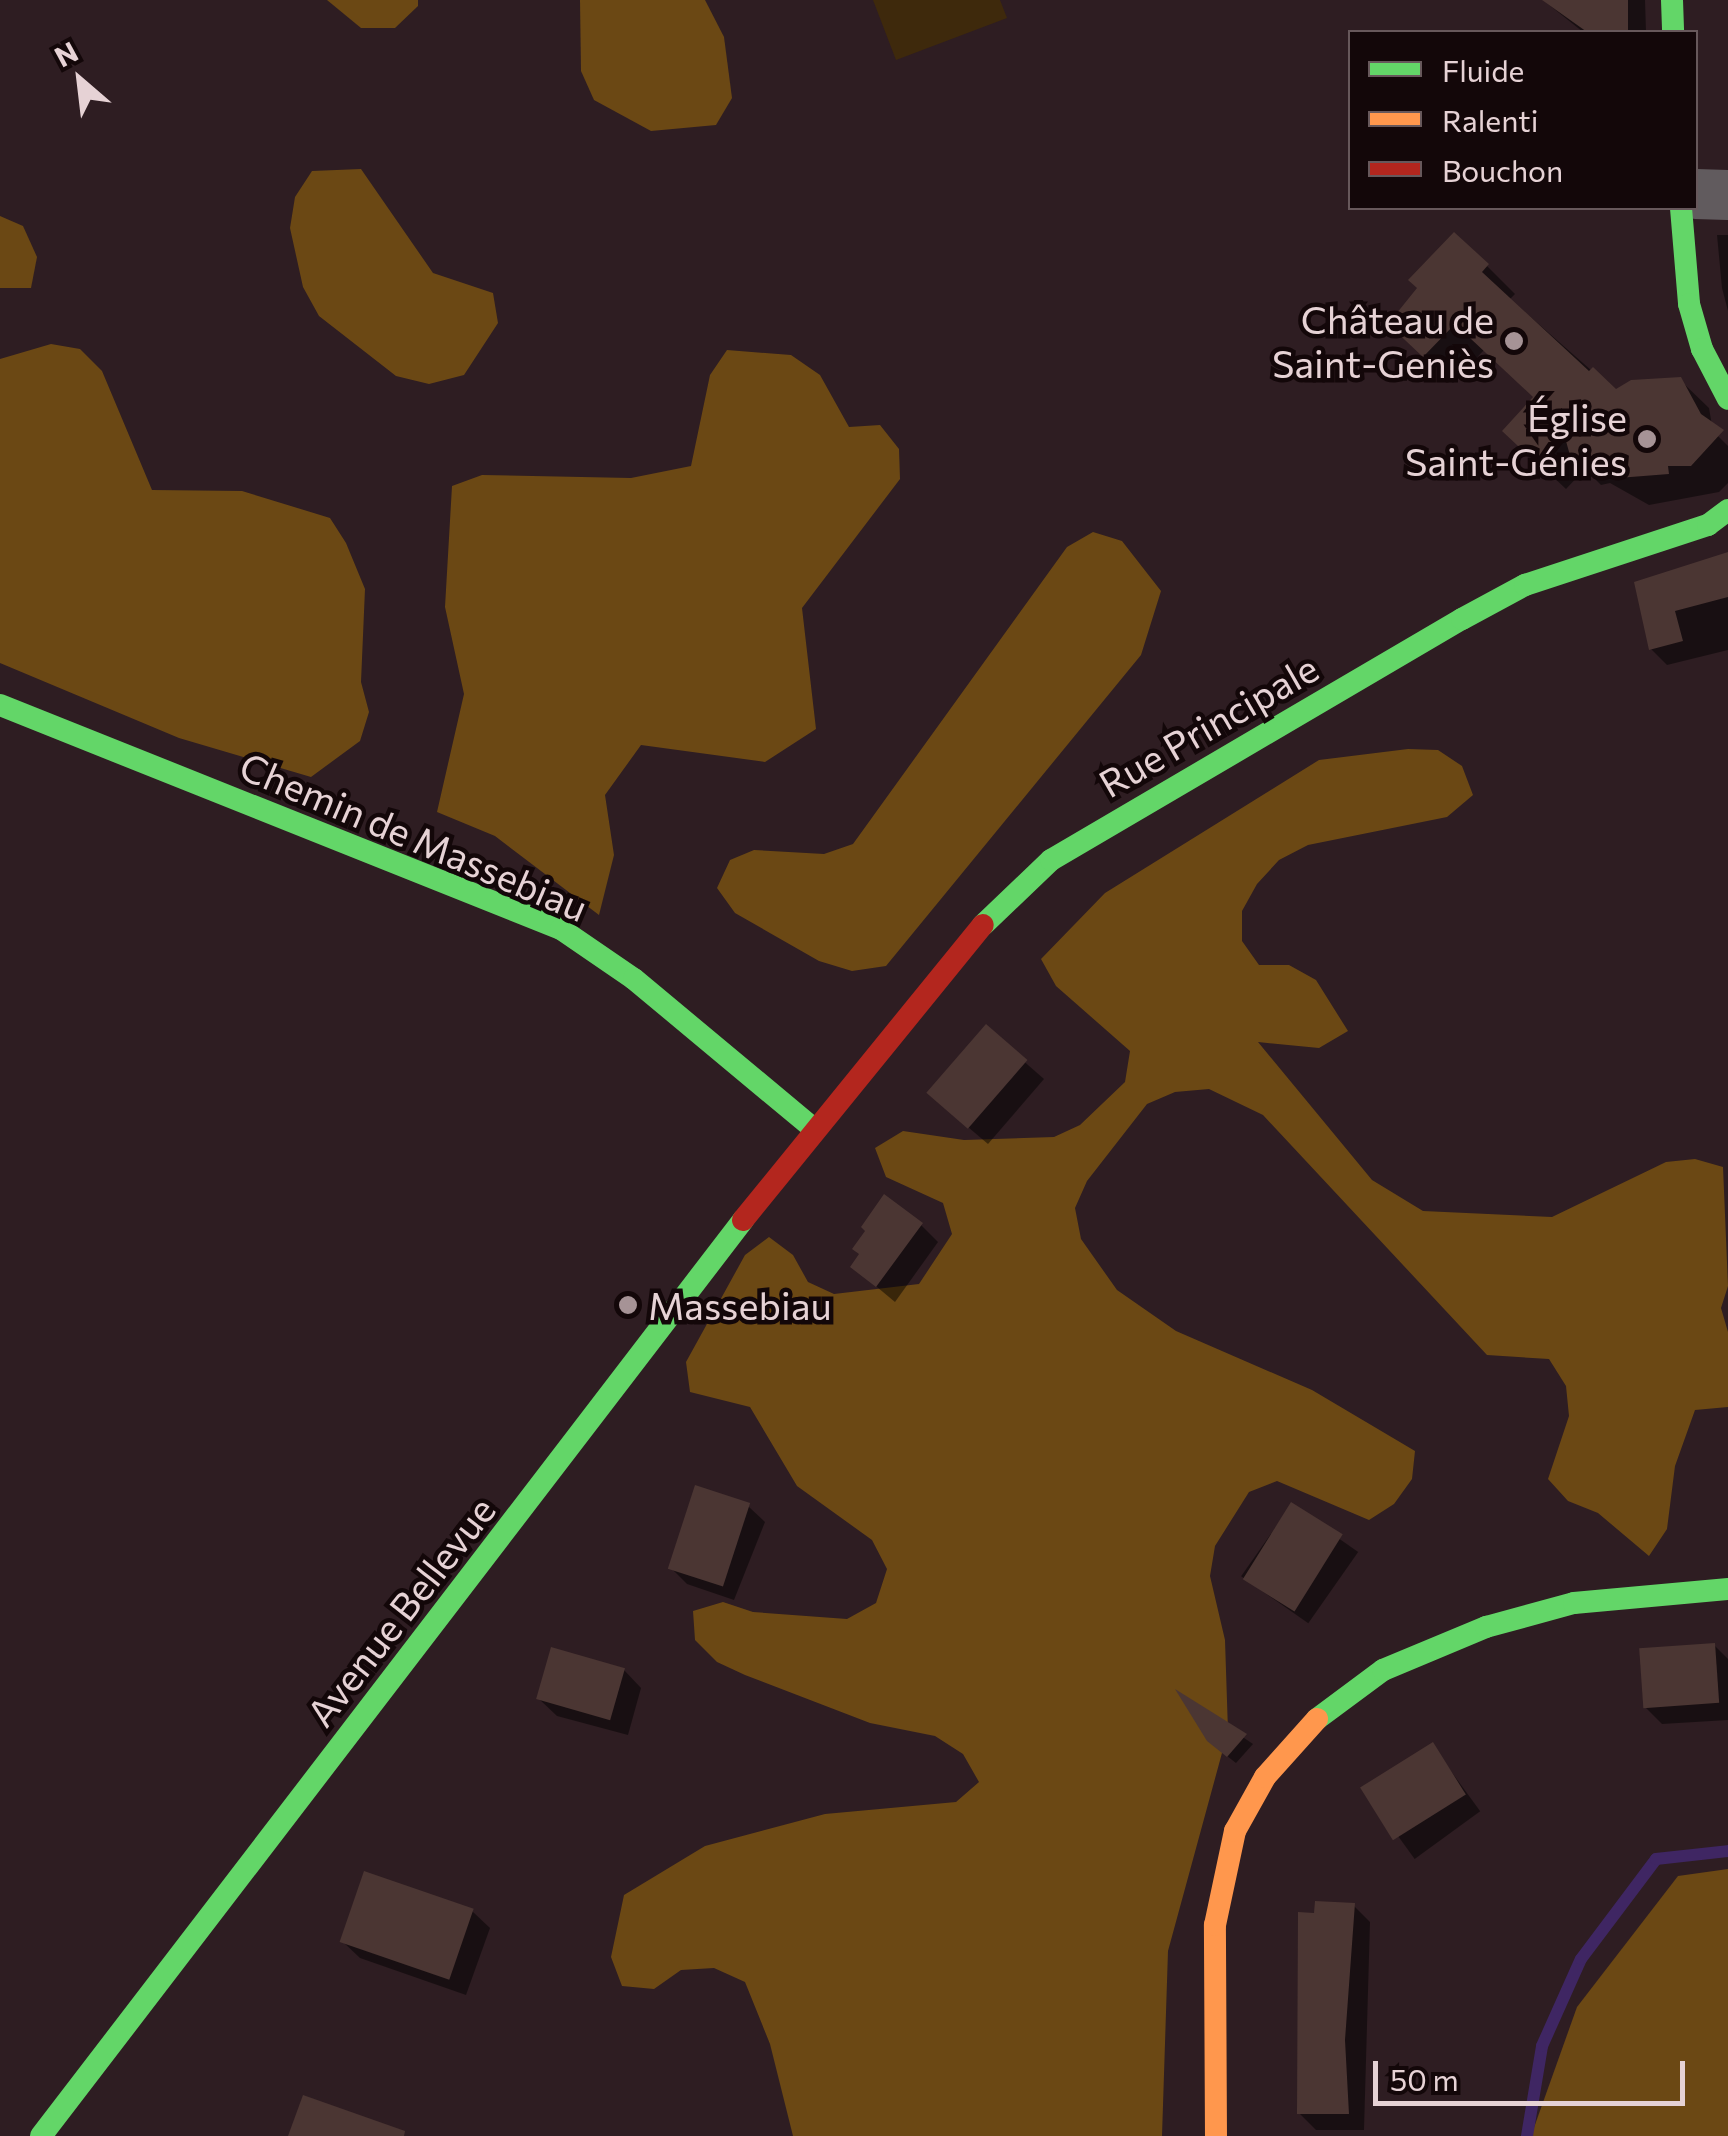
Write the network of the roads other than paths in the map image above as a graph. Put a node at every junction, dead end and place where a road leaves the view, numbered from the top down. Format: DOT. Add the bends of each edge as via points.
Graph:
graph roads {
  1 [pos="1672,0"];
  2 [pos="1673,30"];
  3 [pos="1698,194"];
  4 [pos="1728,195"];
  5 [pos="1681,210"];
  6 [pos="1728,398"];
  7 [pos="1728,510"];
  8 [pos="0,705"];
  9 [pos="813,1128"];
  10 [pos="1728,1589"];
  11 [pos="41,2136"];
  12 [pos="1216,2136"];
  1 -- 2 [label="main road"];
  3 -- 4 [label="street"];
  5 -- 6 [label="main road" via="1689,304 1702,349"];
  7 -- 9 [label="main road, Rue Principale" via="1708,525 1525,585 1051,860 950,956"];
  8 -- 9 [label="main road, Chemin de Massebiau" via="561,930 634,979"];
  9 -- 11 [label="main road, Avenue Bellevue"];
  10 -- 12 [label="main road" via="1574,1603 1486,1626 1383,1670 1308,1726 1265,1777 1235,1830 1215,1925"];
}
